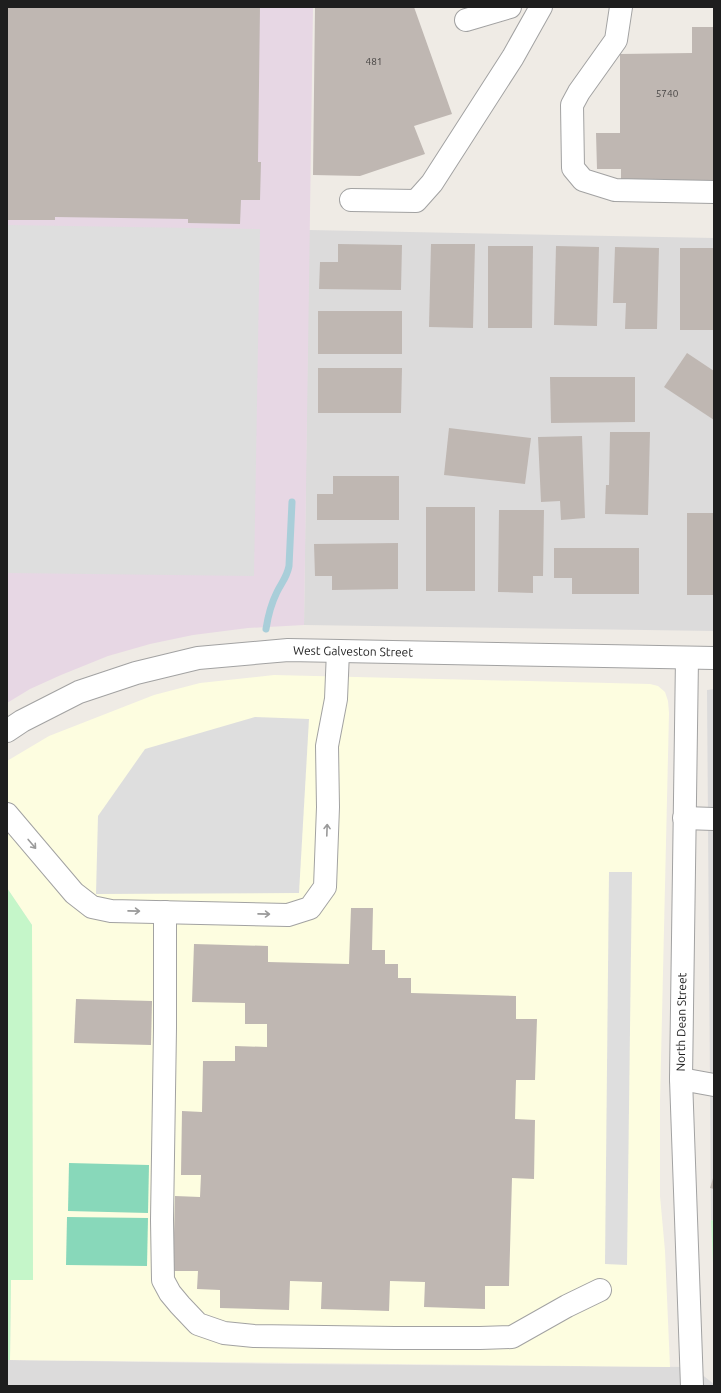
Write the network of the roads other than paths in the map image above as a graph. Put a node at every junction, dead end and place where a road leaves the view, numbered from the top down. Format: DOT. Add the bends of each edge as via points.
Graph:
graph roads {
  1 [pos="510,7"];
  2 [pos="541,7"];
  3 [pos="621,7"];
  4 [pos="466,20"];
  5 [pos="714,192"];
  6 [pos="351,200"];
  7 [pos="338,651"];
  8 [pos="687,658"];
  9 [pos="714,658"];
  10 [pos="7,731"];
  11 [pos="7,814"];
  12 [pos="684,818"];
  13 [pos="714,819"];
  14 [pos="165,912"];
  15 [pos="681,1080"];
  16 [pos="714,1085"];
  17 [pos="600,1290"];
  18 [pos="692,1386"];
  1 -- 4 [label="street"];
  2 -- 6 [label="street" via="513,57 432,183 416,202"];
  3 -- 5 [label="street" via="616,40 572,105 573,168 582,180 615,190"];
  7 -- 8 [label="street, West Galveston Street"];
  7 -- 10 [label="street, West Galveston Street" via="288,650 198,658 136,673 79,692"];
  14 -- 7 [label="street, one-way" via="288,915 310,908 325,887 327,746 336,699"];
  8 -- 9 [label="street, West Galveston Street"];
  8 -- 12 [label="street, North Dean Street"];
  11 -- 14 [label="street, one-way" via="74,893 92,907 111,911"];
  12 -- 13 [label="street"];
  12 -- 15 [label="street, North Dean Street"];
  14 -- 17 [label="street" via="162,1220 164,1280 170,1294 198,1324 224,1333 254,1336 512,1337"];
  15 -- 16 [label="street"];
  15 -- 18 [label="street, North Dean Street"];
}
